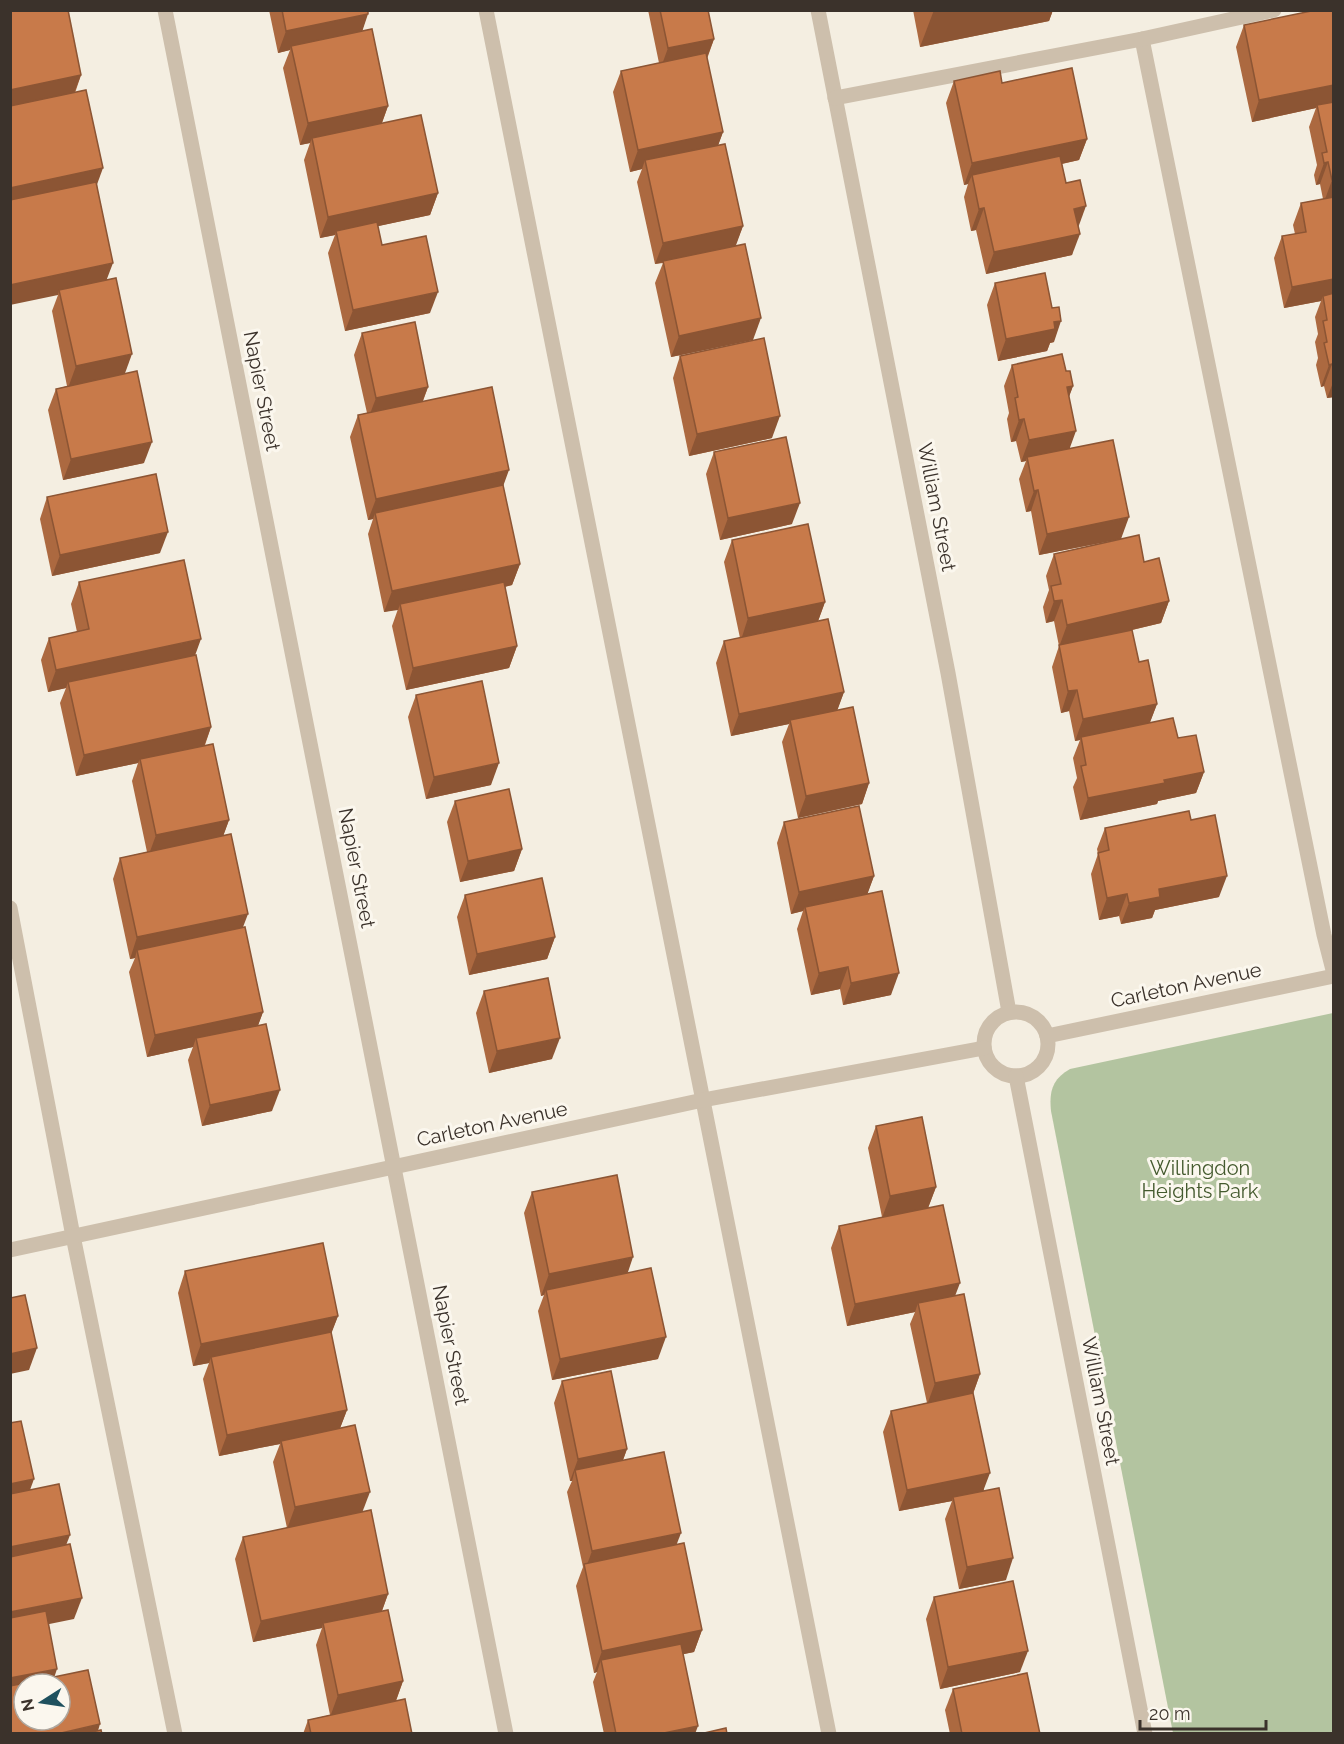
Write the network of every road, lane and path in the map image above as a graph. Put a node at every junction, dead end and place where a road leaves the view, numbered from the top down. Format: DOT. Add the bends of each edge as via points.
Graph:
graph roads {
  1 [pos="165,10"];
  2 [pos="486,10"];
  3 [pos="818,10"];
  4 [pos="1274,10"];
  5 [pos="1142,39"];
  6 [pos="835,98"];
  7 [pos="10,908"];
  8 [pos="1334,975"];
  9 [pos="1009,1012"];
  10 [pos="1047,1036"];
  11 [pos="984,1048"];
  12 [pos="1016,1076"];
  13 [pos="703,1100"];
  14 [pos="395,1167"];
  15 [pos="73,1236"];
  16 [pos="10,1250"];
  17 [pos="175,1734"];
  18 [pos="506,1734"];
  19 [pos="829,1734"];
  20 [pos="1144,1734"];
  1 -- 14 [label="street, Napier Street"];
  2 -- 13 [label="street"];
  3 -- 6 [label="street, William Street"];
  4 -- 5 [label="street"];
  5 -- 6 [label="street"];
  5 -- 8 [label="street"];
  6 -- 9 [label="street, William Street" via="948,673"];
  7 -- 15 [label="street"];
  8 -- 10 [label="street, Carleton Avenue"];
  9 -- 10 [label="street" via="1037,1019"];
  9 -- 11 [label="street" via="987,1029"];
  10 -- 12 [label="street" via="1048,1046 1041,1064"];
  11 -- 12 [label="street" via="992,1065"];
  11 -- 13 [label="street, Carleton Avenue"];
  12 -- 20 [label="street, William Street"];
  13 -- 14 [label="street, Carleton Avenue"];
  13 -- 19 [label="street"];
  14 -- 15 [label="street, Carleton Avenue"];
  14 -- 18 [label="street, Napier Street"];
  15 -- 16 [label="street, Carleton Avenue"];
  15 -- 17 [label="street"];
}
